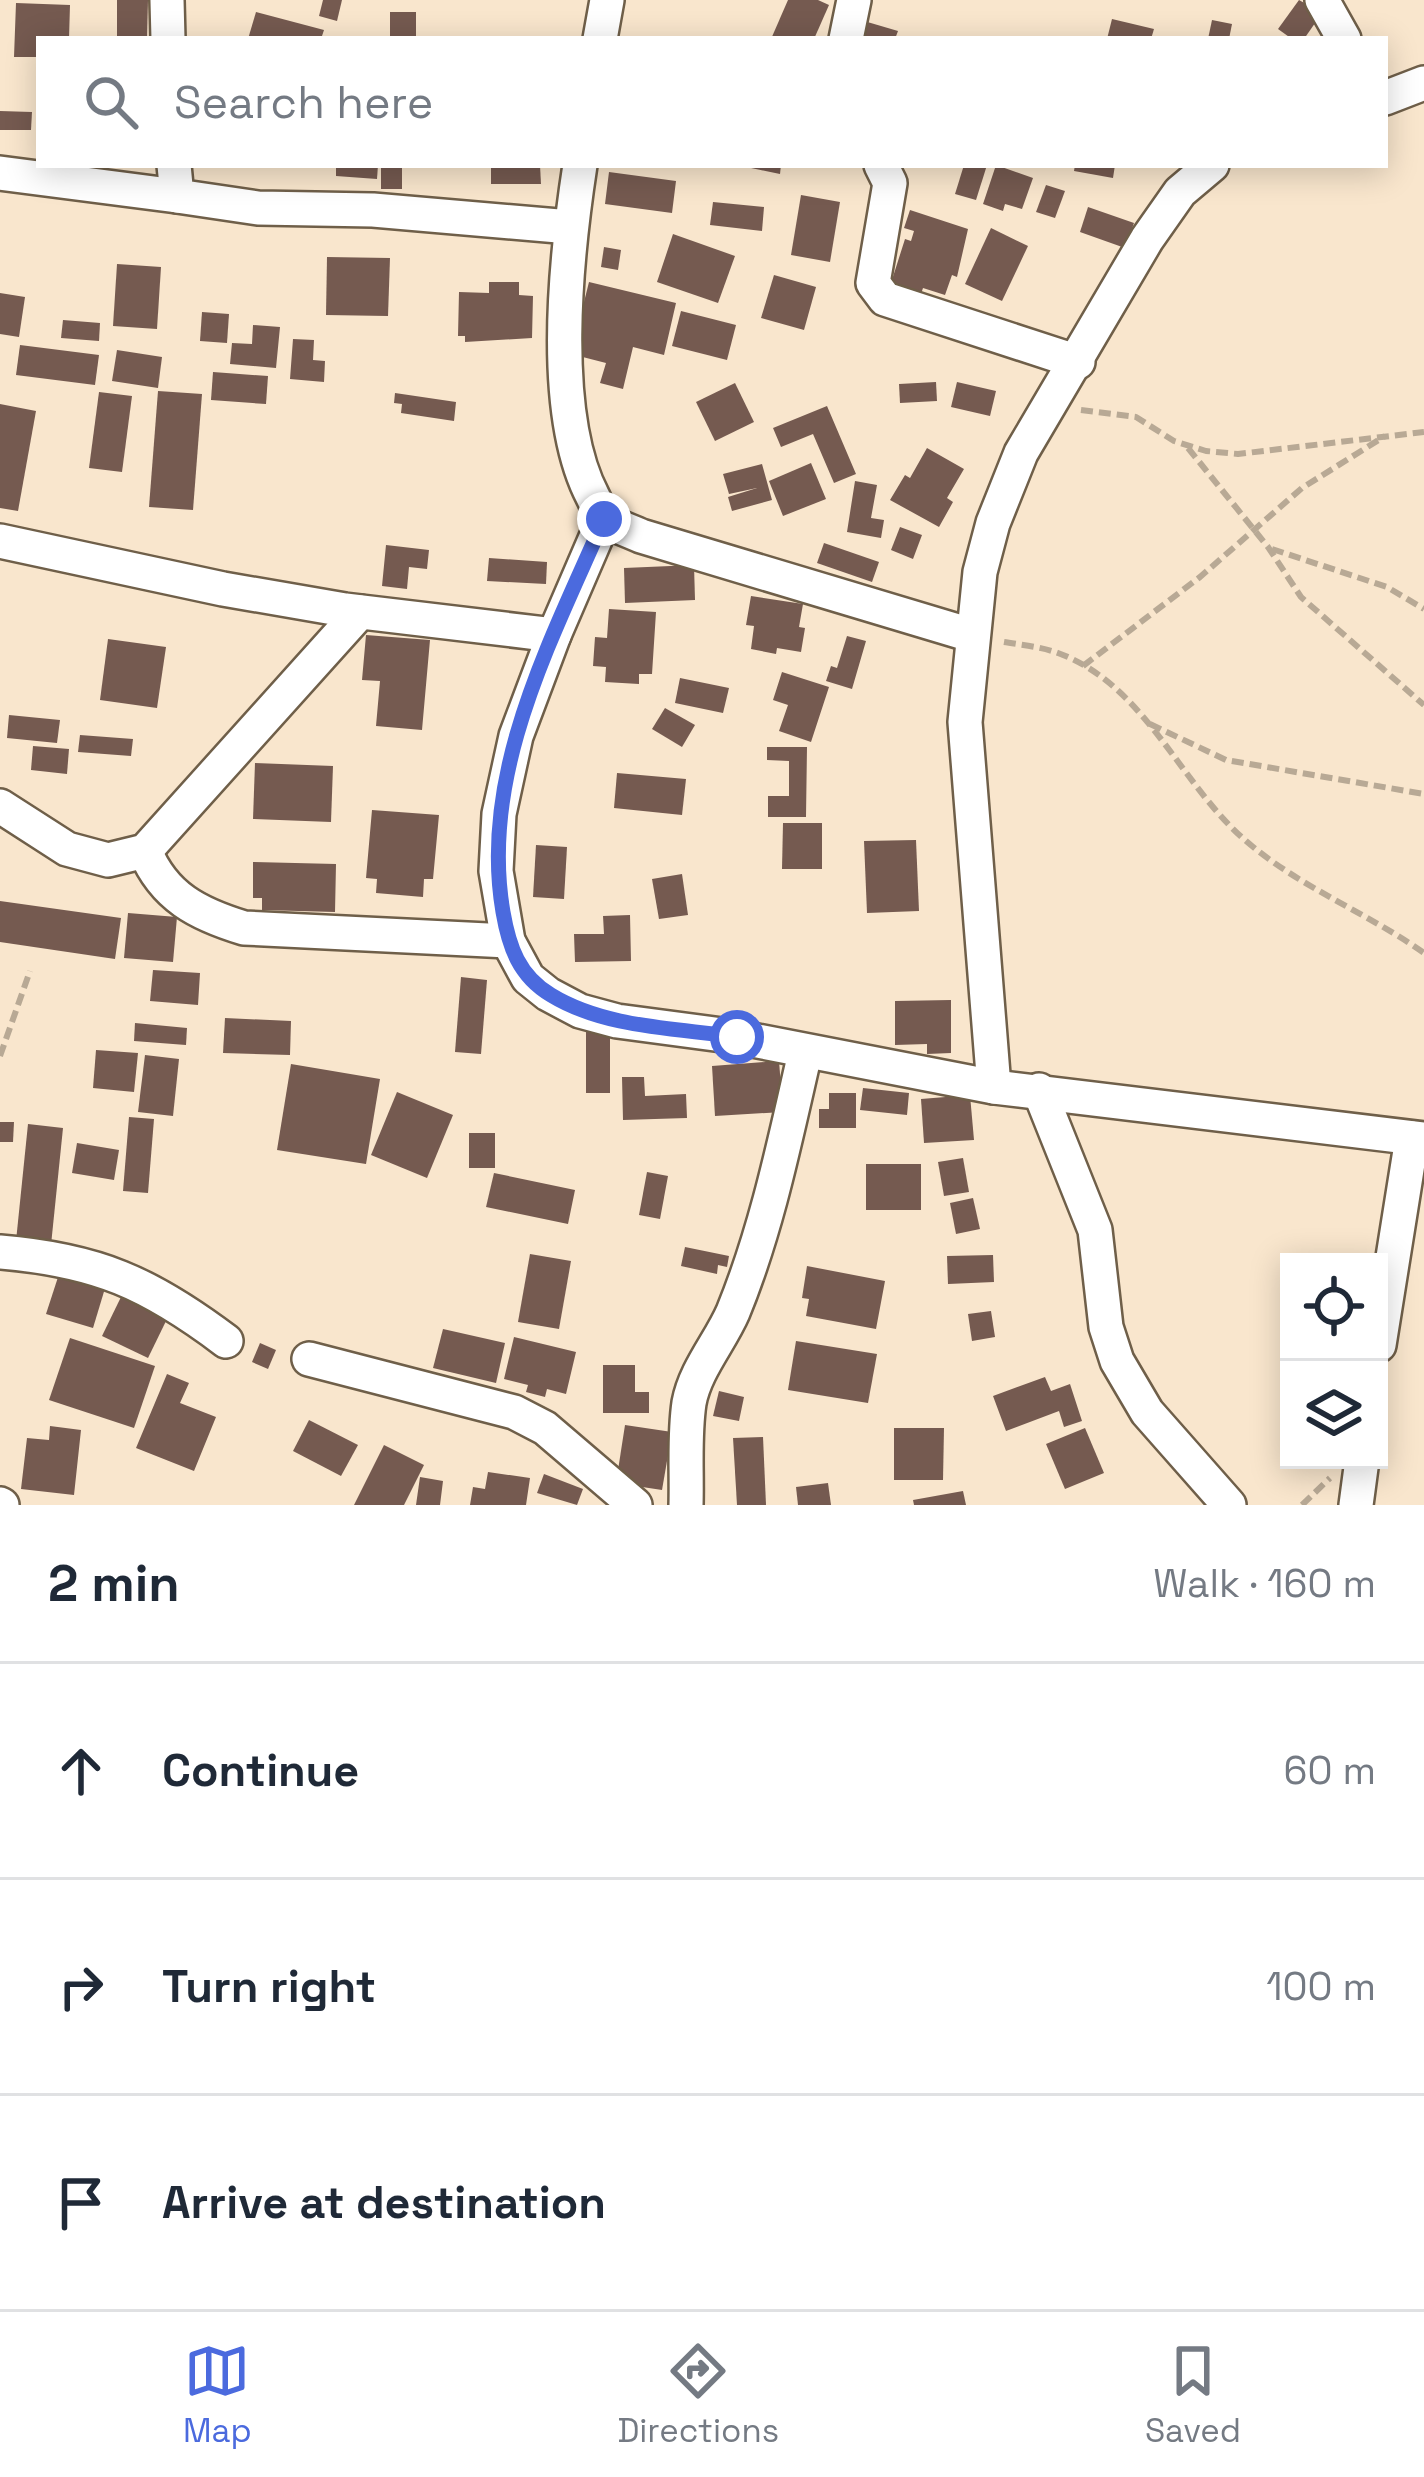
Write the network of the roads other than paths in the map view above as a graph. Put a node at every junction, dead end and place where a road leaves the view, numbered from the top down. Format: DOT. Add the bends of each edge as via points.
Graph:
graph roads {
  1 [pos="166,0"];
  2 [pos="607,0"];
  3 [pos="854,0"];
  4 [pos="1322,0"];
  5 [pos="168,36"];
  6 [pos="601,36"];
  7 [pos="847,36"];
  8 [pos="1342,36"];
  9 [pos="1424,82"];
  10 [pos="1388,94"];
  11 [pos="580,168"];
  12 [pos="882,168"];
  13 [pos="1208,168"];
  14 [pos="0,172"];
  15 [pos="176,180"];
  16 [pos="570,227"];
  17 [pos="1078,362"];
  18 [pos="604,519"];
  19 [pos="0,541"];
  20 [pos="360,612"];
  21 [pos="554,635"];
  22 [pos="971,635"];
  23 [pos="0,806"];
  24 [pos="146,850"];
  25 [pos="508,941"];
  26 [pos="805,1053"];
  27 [pos="994,1087"];
  28 [pos="1039,1090"];
  29 [pos="1418,1138"];
  30 [pos="0,1252"];
  31 [pos="1388,1298"];
  32 [pos="226,1341"];
  33 [pos="308,1359"];
  34 [pos="1361,1469"];
  35 [pos="635,1505"];
  36 [pos="686,1505"];
  37 [pos="1229,1505"];
  38 [pos="1356,1505"];
  1 -- 5 [label="street"];
  2 -- 6 [label="street"];
  3 -- 7 [label="street"];
  4 -- 8 [label="street"];
  9 -- 10 [label="street"];
  11 -- 16 [label="street"];
  12 -- 17 [label="street" via="890,183 873,283 885,299"];
  13 -- 17 [label="street" via="1147,239"];
  14 -- 15 [label="street"];
  15 -- 16 [label="street" via="257,208"];
  16 -- 18 [label="street" via="569,412 580,473"];
  17 -- 22 [label="street" via="1021,453 993,523"];
  18 -- 21 [label="street"];
  18 -- 22 [label="street"];
  19 -- 20 [label="street"];
  20 -- 21 [label="street"];
  20 -- 24 [label="street"];
  21 -- 25 [label="street" via="516,736 499,814 496,871"];
  22 -- 27 [label="street" via="968,794"];
  23 -- 24 [label="street" via="68,849 108,860"];
  24 -- 25 [label="street" via="167,891 207,917 244,928"];
  25 -- 26 [label="street" via="528,978 580,1011"];
  26 -- 27 [label="street"];
  26 -- 36 [label="street" via="746,1273 693,1388"];
  27 -- 28 [label="street"];
  28 -- 29 [label="street"];
  28 -- 37 [label="street" via="1095,1230 1118,1361 1147,1412"];
  29 -- 31 [label="street"];
  30 -- 32 [label="street" via="100,1268 147,1288"];
  33 -- 35 [label="street" via="514,1412 545,1428"];
  34 -- 38 [label="street"];
}
